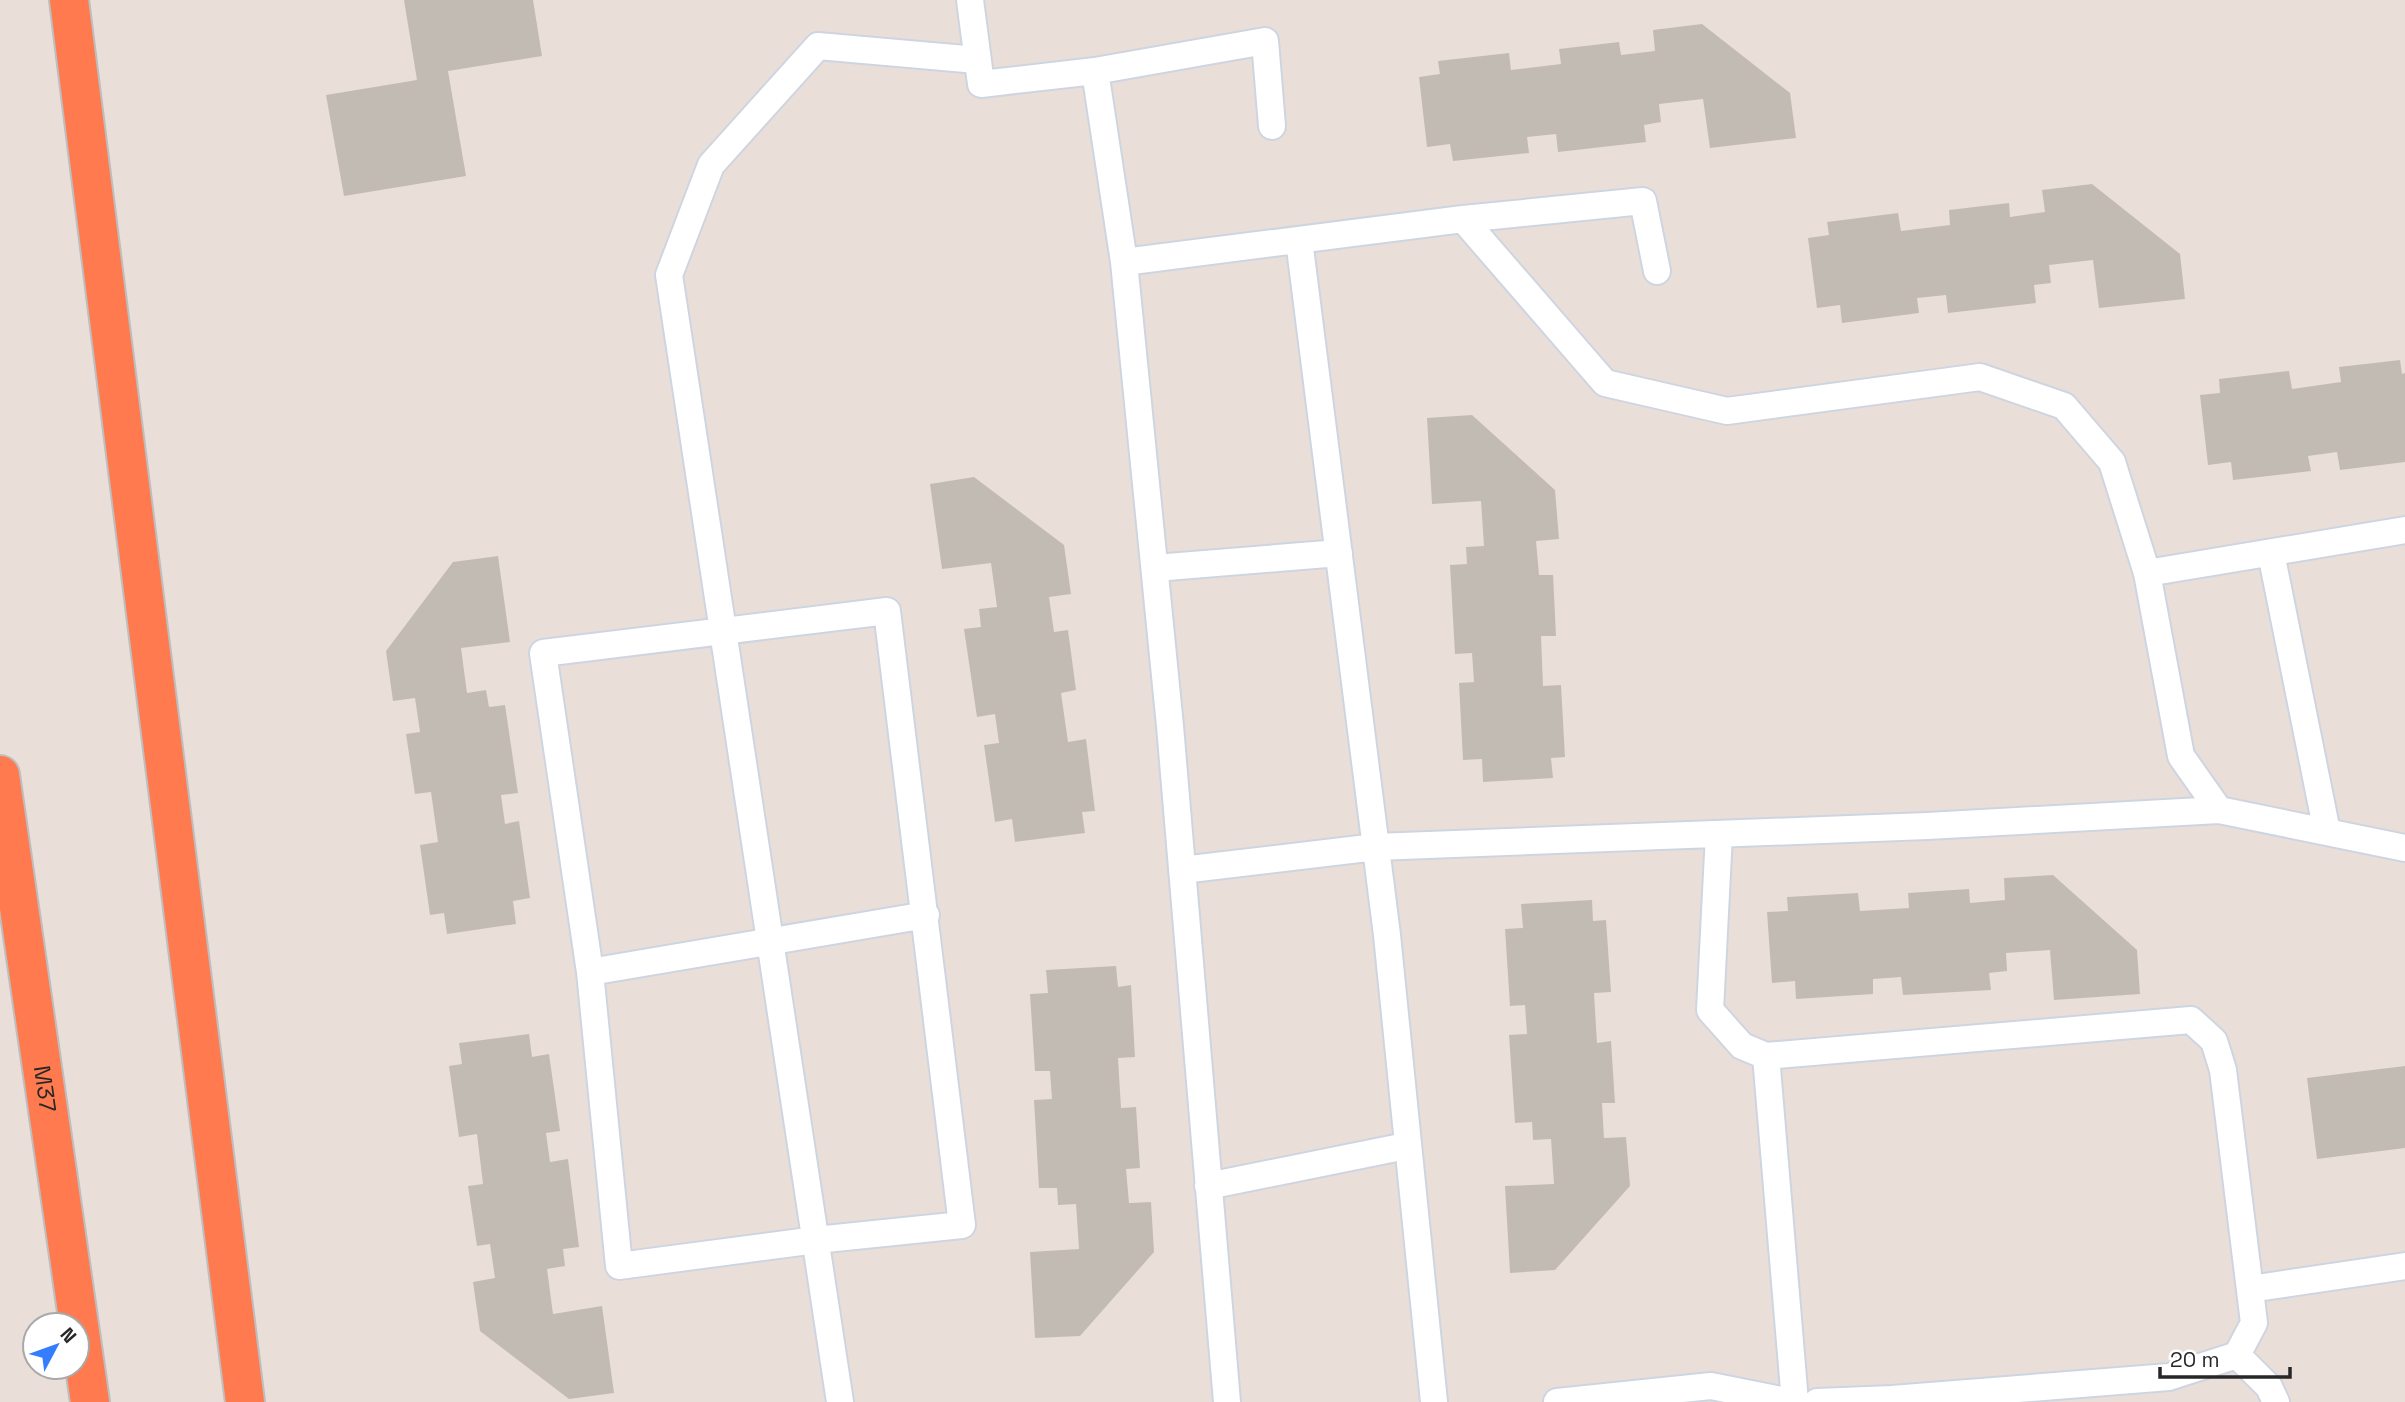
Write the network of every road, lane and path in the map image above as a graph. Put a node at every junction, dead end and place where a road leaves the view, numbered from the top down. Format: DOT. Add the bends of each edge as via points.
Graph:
graph roads {
  1 [pos="69,0"];
  2 [pos="970,0"];
  3 [pos="977,60"];
  4 [pos="1095,71"];
  5 [pos="1272,125"];
  6 [pos="1463,219"];
  7 [pos="1298,240"];
  8 [pos="1124,262"];
  9 [pos="1657,271"];
  10 [pos="2405,530"];
  11 [pos="2271,552"];
  12 [pos="1339,553"];
  13 [pos="1155,568"];
  14 [pos="2147,573"];
  15 [pos="723,631"];
  16 [pos="0,775"];
  17 [pos="2219,810"];
  18 [pos="2327,832"];
  19 [pos="1719,834"];
  20 [pos="1376,847"];
  21 [pos="2405,848"];
  22 [pos="1182,870"];
  23 [pos="926,915"];
  24 [pos="771,944"];
  25 [pos="590,972"];
  26 [pos="1766,1056"];
  27 [pos="1406,1146"];
  28 [pos="1208,1186"];
  29 [pos="816,1240"];
  30 [pos="2405,1266"];
  31 [pos="2250,1289"];
  32 [pos="2237,1356"];
  33 [pos="90,1402"];
  34 [pos="245,1402"];
  35 [pos="840,1402"];
  36 [pos="1227,1402"];
  37 [pos="1434,1402"];
  38 [pos="1557,1402"];
  39 [pos="1793,1402"];
  40 [pos="1817,1402"];
  41 [pos="2276,1402"];
  1 -- 34 [label="highway"];
  2 -- 3 [label="lane"];
  3 -- 4 [label="lane" via="981,84"];
  3 -- 15 [label="lane" via="818,46 710,165 669,275"];
  4 -- 5 [label="lane" via="1265,41"];
  4 -- 8 [label="lane"];
  6 -- 7 [label="lane"];
  6 -- 9 [label="lane" via="1643,201"];
  6 -- 14 [label="lane" via="1605,383 1727,411 1980,377 2064,406 2112,461"];
  7 -- 8 [label="lane"];
  7 -- 12 [label="lane"];
  8 -- 13 [label="lane"];
  10 -- 11 [label="lane"];
  11 -- 14 [label="lane"];
  11 -- 18 [label="lane"];
  12 -- 13 [label="lane"];
  12 -- 20 [label="lane"];
  13 -- 22 [label="lane"];
  14 -- 17 [label="lane" via="2181,756"];
  15 -- 23 [label="lane" via="887,611"];
  15 -- 24 [label="lane"];
  15 -- 25 [label="lane" via="543,653"];
  16 -- 33 [label="highway, M37 / M37"];
  17 -- 18 [label="lane"];
  17 -- 19 [label="lane"];
  18 -- 21 [label="lane"];
  19 -- 20 [label="lane"];
  19 -- 26 [label="lane" via="1710,1010 1742,1046"];
  20 -- 22 [label="lane"];
  20 -- 27 [label="lane"];
  22 -- 28 [label="lane"];
  23 -- 24 [label="lane"];
  23 -- 29 [label="lane" via="962,1225"];
  24 -- 25 [label="lane"];
  24 -- 29 [label="lane"];
  25 -- 29 [label="lane" via="619,1266"];
  26 -- 31 [label="lane" via="2190,1020 2214,1041 2224,1070"];
  26 -- 39 [label="lane"];
  27 -- 28 [label="lane"];
  27 -- 37 [label="lane"];
  28 -- 36 [label="lane"];
  29 -- 35 [label="lane"];
  30 -- 31 [label="lane"];
  31 -- 32 [label="lane" via="2254,1323"];
  32 -- 40 [label="lane" via="2169,1377"];
  32 -- 41 [label="lane" via="2269,1387"];
  38 -- 39 [label="lane" via="1711,1386"];
}
